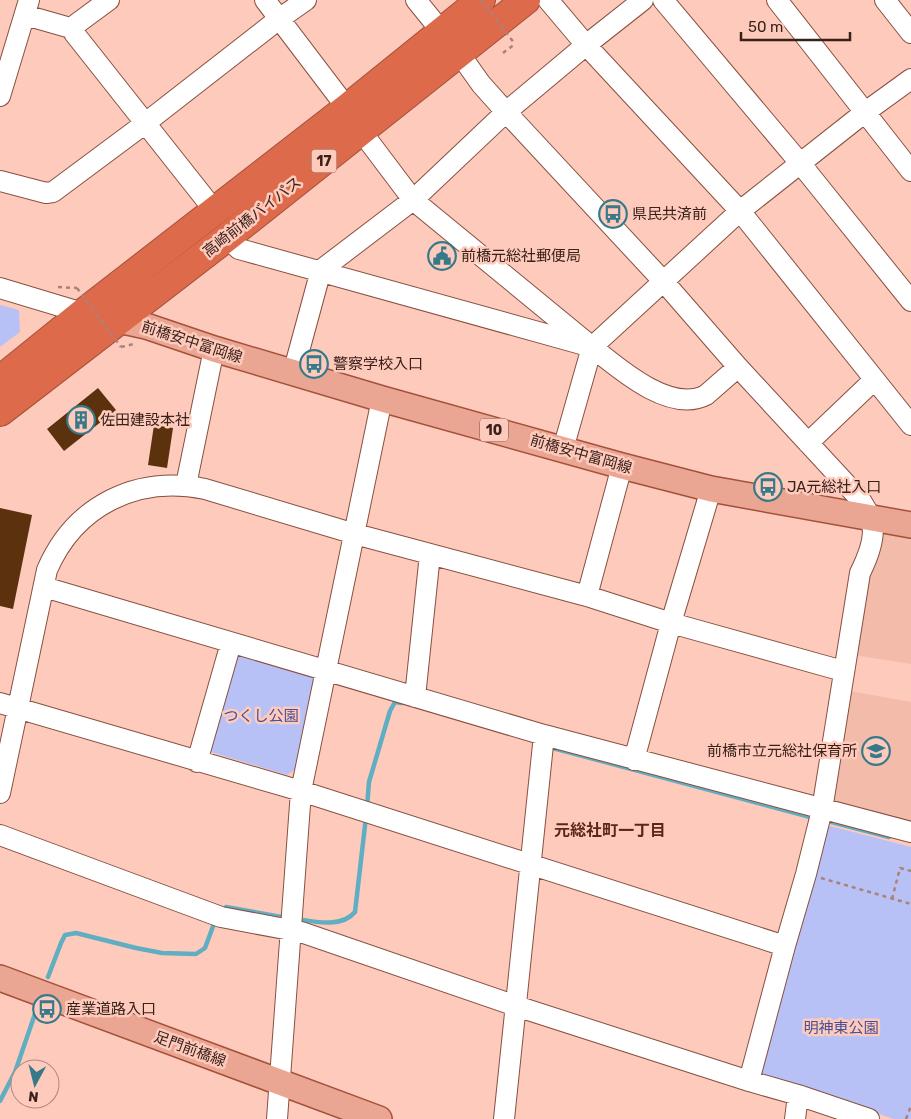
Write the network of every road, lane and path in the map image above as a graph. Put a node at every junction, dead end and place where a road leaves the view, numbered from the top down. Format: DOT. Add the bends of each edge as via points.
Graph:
graph roads {
  1 [pos="110,0"];
  2 [pos="265,0"];
  3 [pos="306,0"];
  4 [pos="416,0"];
  5 [pos="481,0"];
  6 [pos="526,0"];
  7 [pos="548,0"];
  8 [pos="644,0"];
  9 [pos="663,0"];
  10 [pos="777,0"];
  11 [pos="885,0"];
  12 [pos="27,8"];
  13 [pos="279,19"];
  14 [pos="74,29"];
  15 [pos="441,31"];
  16 [pos="911,33"];
  17 [pos="586,45"];
  18 [pos="459,52"];
  19 [pos="503,53"];
  20 [pos="5,62"];
  21 [pos="911,79"];
  22 [pos="0,96"];
  23 [pos="347,108"];
  24 [pos="506,112"];
  25 [pos="864,113"];
  26 [pos="145,123"];
  27 [pos="361,131"];
  28 [pos="800,164"];
  29 [pos="911,171"];
  30 [pos="0,181"];
  31 [pos="413,200"];
  32 [pos="214,210"];
  33 [pos="740,211"];
  34 [pos="226,238"];
  35 [pos="321,270"];
  36 [pos="664,282"];
  37 [pos="51,286"];
  38 [pos="0,288"];
  39 [pos="80,300"];
  40 [pos="911,301"];
  41 [pos="120,320"];
  42 [pos="121,347"];
  43 [pos="592,347"];
  44 [pos="214,349"];
  45 [pos="738,367"];
  46 [pos="293,373"];
  47 [pos="0,380"];
  48 [pos="874,380"];
  49 [pos="382,399"];
  50 [pos="0,412"];
  51 [pos="911,425"];
  52 [pos="808,443"];
  53 [pos="564,449"];
  54 [pos="622,466"];
  55 [pos="186,485"];
  56 [pos="711,489"];
  57 [pos="870,518"];
  58 [pos="911,525"];
  59 [pos="355,534"];
  60 [pos="430,554"];
  61 [pos="44,587"];
  62 [pos="588,596"];
  63 [pos="672,623"];
  64 [pos="231,643"];
  65 [pos="327,671"];
  66 [pos="843,672"];
  67 [pos="415,697"];
  68 [pos="9,706"];
  69 [pos="544,735"];
  70 [pos="634,760"];
  71 [pos="197,762"];
  72 [pos="301,792"];
  73 [pos="0,793"];
  74 [pos="822,810"];
  75 [pos="911,832"];
  76 [pos="0,835"];
  77 [pos="530,865"];
  78 [pos="911,871"];
  79 [pos="806,874"];
  80 [pos="892,899"];
  81 [pos="911,904"];
  82 [pos="292,930"];
  83 [pos="785,946"];
  84 [pos="0,978"];
  85 [pos="516,1006"];
  86 [pos="749,1081"];
  87 [pos="279,1082"];
  88 [pos="798,1095"];
  89 [pos="911,1106"];
  90 [pos="277,1119"];
  91 [pos="380,1119"];
  92 [pos="504,1119"];
  93 [pos="795,1119"];
  94 [pos="869,1119"];
  95 [pos="906,1119"];
  1 -- 14 [label="street"];
  2 -- 13 [label="street"];
  3 -- 13 [label="street"];
  4 -- 15 [label="street"];
  5 -- 15 [label="highway, 高崎前橋バイパス / 17"];
  5 -- 19 [label="path, bridge" via="515,44"];
  6 -- 18 [label="highway, 高崎前橋バイパス / 17"];
  7 -- 17 [label="street"];
  8 -- 17 [label="street"];
  9 -- 28 [label="street"];
  10 -- 25 [label="street"];
  11 -- 16 [label="street"];
  12 -- 14 [label="street"];
  12 -- 20 [label="street"];
  13 -- 23 [label="street"];
  13 -- 26 [label="street"];
  14 -- 26 [label="street" via="76,37"];
  15 -- 18 [label="street"];
  15 -- 23 [label="highway, 高崎前橋バイパス / 17"];
  17 -- 24 [label="street"];
  17 -- 33 [label="street"];
  18 -- 24 [label="street"];
  18 -- 27 [label="highway, 高崎前橋バイパス / 17"];
  20 -- 22 [label="street"];
  21 -- 25 [label="street"];
  23 -- 32 [label="highway, 高崎前橋バイパス / 17"];
  24 -- 31 [label="street"];
  24 -- 36 [label="street"];
  25 -- 28 [label="street"];
  25 -- 29 [label="street"];
  26 -- 30 [label="street" via="53,192"];
  26 -- 32 [label="street"];
  27 -- 31 [label="street"];
  27 -- 34 [label="highway, 高崎前橋バイパス / 17"];
  28 -- 33 [label="street"];
  28 -- 40 [label="street"];
  31 -- 35 [label="street"];
  31 -- 43 [label="street"];
  32 -- 39 [label="highway, 高崎前橋バイパス / 17"];
  33 -- 36 [label="street"];
  33 -- 48 [label="street"];
  34 -- 35 [label="street" via="239,248"];
  34 -- 41 [label="highway, 高崎前橋バイパス / 17"];
  35 -- 43 [label="street"];
  35 -- 46 [label="street"];
  36 -- 43 [label="street"];
  36 -- 45 [label="street"];
  37 -- 39 [label="path"];
  38 -- 39 [label="street"];
  39 -- 41 [label="main road, 前橋安中富岡線 / 10"];
  39 -- 42 [label="path, bridge"];
  39 -- 47 [label="highway, 高崎前橋バイパス / 17"];
  41 -- 44 [label="main road, 前橋安中富岡線 / 10"];
  41 -- 50 [label="highway, 高崎前橋バイパス / 17"];
  43 -- 45 [label="street" via="623,372 666,396 684,400 706,395"];
  43 -- 53 [label="street"];
  44 -- 46 [label="main road, 前橋安中富岡線 / 10"];
  44 -- 55 [label="street"];
  45 -- 52 [label="street"];
  46 -- 49 [label="main road, 前橋安中富岡線 / 10"];
  48 -- 51 [label="street"];
  48 -- 52 [label="street"];
  49 -- 53 [label="main road, 前橋安中富岡線 / 10"];
  49 -- 59 [label="street"];
  52 -- 57 [label="street" via="860,500"];
  53 -- 54 [label="main road, 前橋安中富岡線 / 10"];
  54 -- 56 [label="main road, 前橋安中富岡線 / 10"];
  54 -- 62 [label="street"];
  55 -- 59 [label="street"];
  55 -- 61 [label="street" via="161,485 137,490 107,501 89,513 53,555"];
  56 -- 57 [label="main road, 前橋安中富岡線 / 10"];
  56 -- 63 [label="street"];
  57 -- 58 [label="main road, 前橋安中富岡線 / 10"];
  57 -- 66 [label="street" via="873,528 869,555 860,573"];
  59 -- 60 [label="street"];
  59 -- 65 [label="street"];
  60 -- 62 [label="street"];
  60 -- 67 [label="street"];
  61 -- 64 [label="street"];
  61 -- 68 [label="street"];
  62 -- 63 [label="street"];
  63 -- 66 [label="street"];
  63 -- 70 [label="street"];
  64 -- 65 [label="street"];
  64 -- 71 [label="street"];
  65 -- 67 [label="street"];
  65 -- 72 [label="street"];
  66 -- 74 [label="street"];
  67 -- 69 [label="street"];
  68 -- 71 [label="street"];
  68 -- 73 [label="street"];
  69 -- 70 [label="street"];
  69 -- 77 [label="street"];
  70 -- 74 [label="street"];
  71 -- 72 [label="street"];
  72 -- 77 [label="street"];
  72 -- 82 [label="street"];
  74 -- 75 [label="street"];
  74 -- 79 [label="street"];
  76 -- 82 [label="street" via="221,917"];
  77 -- 83 [label="street"];
  77 -- 85 [label="street"];
  78 -- 80 [label="path" via="900,868"];
  79 -- 80 [label="path"];
  79 -- 83 [label="street"];
  80 -- 81 [label="path"];
  82 -- 85 [label="street"];
  82 -- 87 [label="street"];
  83 -- 86 [label="street"];
  84 -- 87 [label="main road, 足門前橋線"];
  85 -- 86 [label="street"];
  85 -- 92 [label="street"];
  86 -- 88 [label="street"];
  87 -- 90 [label="street"];
  87 -- 91 [label="main road, 足門前橋線"];
  88 -- 93 [label="street"];
  88 -- 94 [label="street"];
  89 -- 95 [label="path"];
}
